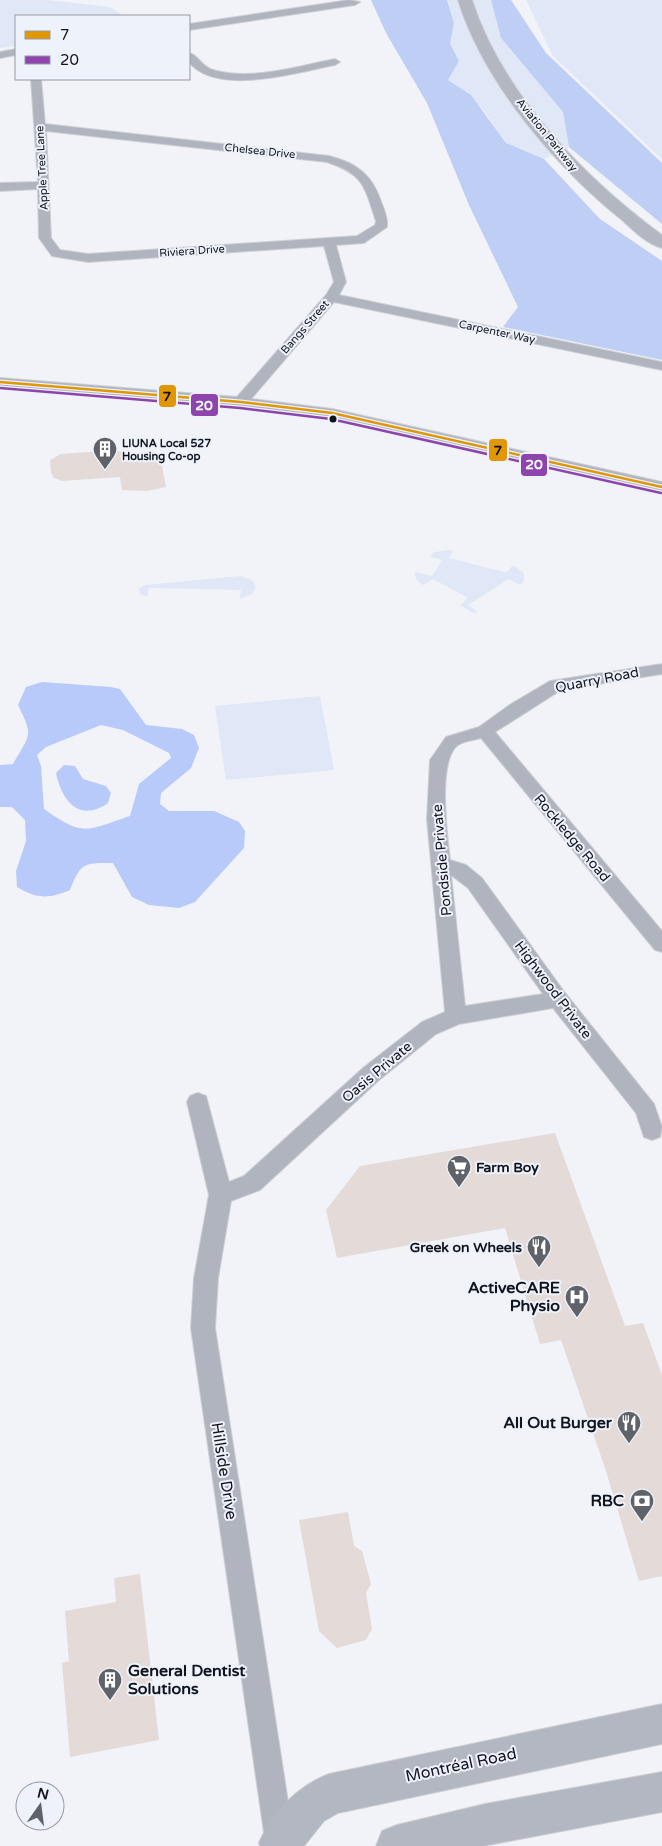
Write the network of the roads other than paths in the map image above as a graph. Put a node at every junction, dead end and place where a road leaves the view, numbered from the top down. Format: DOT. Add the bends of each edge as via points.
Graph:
graph roads {
  1 [pos="465,0"];
  2 [pos="355,2"];
  3 [pos="190,27"];
  4 [pos="15,52"];
  5 [pos="0,55"];
  6 [pos="190,57"];
  7 [pos="335,62"];
  8 [pos="36,80"];
  9 [pos="40,127"];
  10 [pos="44,185"];
  11 [pos="0,187"];
  12 [pos="328,242"];
  13 [pos="662,243"];
  14 [pos="56,253"];
  15 [pos="331,297"];
  16 [pos="662,366"];
  17 [pos="0,382"];
  18 [pos="241,402"];
  19 [pos="662,487"];
  20 [pos="662,669"];
  21 [pos="485,731"];
  22 [pos="441,864"];
  23 [pos="662,945"];
  24 [pos="558,999"];
  25 [pos="456,1016"];
  26 [pos="198,1102"];
  27 [pos="652,1131"];
  28 [pos="220,1195"];
  29 [pos="662,1724"];
  30 [pos="662,1792"];
  31 [pos="277,1845"];
  32 [pos="397,1846"];
  1 -- 13 [label="main road, Aviation Parkway" via="494,65 550,141 598,193"];
  2 -- 3 [label="street"];
  4 -- 5 [label="street"];
  6 -- 7 [label="street" via="201,69 224,75 248,76"];
  8 -- 9 [label="street, Apple Tree Lane"];
  9 -- 10 [label="street, Apple Tree Lane"];
  9 -- 12 [label="street, Chelsea Drive" via="329,158 353,166 367,179 382,221 381,227 360,240"];
  10 -- 11 [label="street"];
  10 -- 14 [label="street, Apple Tree Lane" via="45,238"];
  12 -- 14 [label="street, Riviera Drive" via="88,258"];
  12 -- 15 [label="street, Bangs Street" via="340,282"];
  15 -- 16 [label="street, Carpenter Way"];
  15 -- 18 [label="street, Bangs Street"];
  17 -- 18 [label="street"];
  18 -- 19 [label="street" via="349,416"];
  20 -- 21 [label="street, Quarry Road" via="556,686"];
  21 -- 22 [label="street, Pondside Private" via="452,741 439,760 436,819"];
  21 -- 23 [label="street, Rockledge Road"];
  22 -- 24 [label="street, Highwood Private" via="458,870 475,883"];
  22 -- 25 [label="street, Pondside Private"];
  24 -- 25 [label="street, Oasis Private"];
  24 -- 27 [label="street, Highwood Private" via="646,1110"];
  25 -- 28 [label="street, Oasis Private" via="429,1028 371,1074 252,1183"];
  26 -- 28 [label="street, Hillside Drive"];
  28 -- 31 [label="street, Hillside Drive" via="206,1278 203,1328"];
  29 -- 31 [label="main road, Montréal Road" via="330,1794 310,1807"];
  30 -- 32 [label="main road" via="503,1821"];
}
